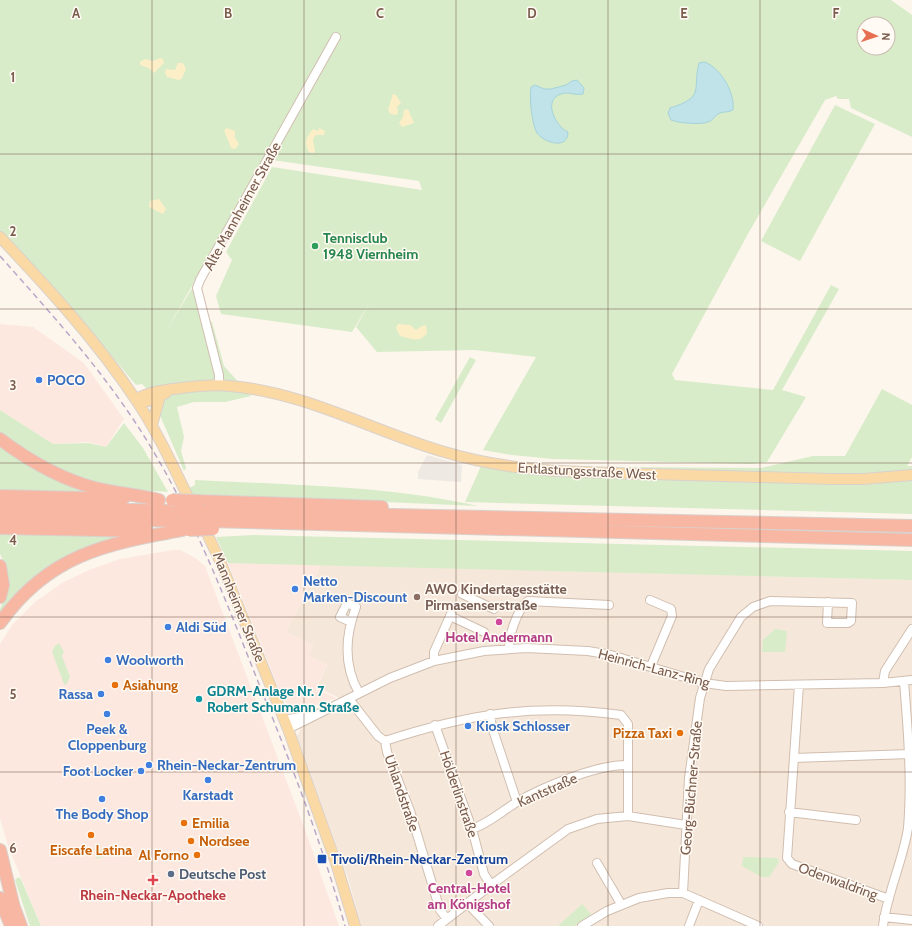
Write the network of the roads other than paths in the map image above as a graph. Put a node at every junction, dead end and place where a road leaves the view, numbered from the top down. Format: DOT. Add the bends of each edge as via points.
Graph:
graph roads {
  1 [pos="336,36"];
  2 [pos="0,237"];
  3 [pos="219,385"];
  4 [pos="179,388"];
  5 [pos="160,396"];
  6 [pos="136,400"];
  7 [pos="152,425"];
  8 [pos="0,439"];
  9 [pos="912,475"];
  10 [pos="0,496"];
  11 [pos="159,500"];
  12 [pos="0,507"];
  13 [pos="0,516"];
  14 [pos="205,516"];
  15 [pos="183,523"];
  16 [pos="912,526"];
  17 [pos="0,528"];
  18 [pos="912,540"];
  19 [pos="0,566"];
  20 [pos="462,594"];
  21 [pos="0,597"];
  22 [pos="650,600"];
  23 [pos="828,602"];
  24 [pos="609,605"];
  25 [pos="494,609"];
  26 [pos="351,622"];
  27 [pos="0,623"];
  28 [pos="912,629"];
  29 [pos="484,632"];
  30 [pos="509,648"];
  31 [pos="434,662"];
  32 [pos="651,666"];
  33 [pos="908,681"];
  34 [pos="704,683"];
  35 [pos="883,683"];
  36 [pos="800,685"];
  37 [pos="359,693"];
  38 [pos="349,699"];
  39 [pos="490,714"];
  40 [pos="286,724"];
  41 [pos="435,725"];
  42 [pos="385,741"];
  43 [pos="910,754"];
  44 [pos="794,758"];
  45 [pos="628,764"];
  46 [pos="517,802"];
  47 [pos="789,812"];
  48 [pos="911,815"];
  49 [pos="628,816"];
  50 [pos="856,820"];
  51 [pos="686,825"];
  52 [pos="472,829"];
  53 [pos="0,850"];
  54 [pos="597,863"];
  55 [pos="0,871"];
  56 [pos="490,885"];
  57 [pos="683,893"];
  58 [pos="0,898"];
  59 [pos="889,899"];
  60 [pos="699,900"];
  61 [pos="467,903"];
  62 [pos="621,904"];
  63 [pos="14,908"];
  64 [pos="884,917"];
  65 [pos="447,919"];
  66 [pos="912,920"];
  67 [pos="11,926"];
  68 [pos="21,926"];
  69 [pos="355,926"];
  70 [pos="438,926"];
  71 [pos="489,926"];
  72 [pos="582,926"];
  73 [pos="689,926"];
  74 [pos="758,926"];
  75 [pos="883,926"];
  1 -- 3 [label="street, Alte Mannheimer Straße" via="198,284 198,297 219,375"];
  2 -- 6 [label="main road" via="105,356"];
  3 -- 4 [label="main road, Entlastungsstraße West"];
  3 -- 9 [label="main road, Entlastungsstraße West" via="262,390 294,398 439,451 478,462 531,470 863,479"];
  4 -- 5 [label="main road, Entlastungsstraße West"];
  4 -- 6 [label="main road, Entlastungsstraße West" via="148,393"];
  5 -- 6 [label="main road, Entlastungsstraße West" via="148,401"];
  5 -- 7 [label="main road"];
  6 -- 7 [label="main road"];
  7 -- 14 [label="main road"];
  8 -- 11 [label="highway" via="41,465 70,479 95,488"];
  10 -- 11 [label="highway"];
  11 -- 14 [label="highway, bridge" via="172,500"];
  12 -- 15 [label="highway"];
  13 -- 15 [label="highway"];
  14 -- 15 [label="highway, bridge"];
  14 -- 16 [label="highway" via="378,506 430,510 457,516"];
  14 -- 18 [label="highway" via="296,525"];
  14 -- 40 [label="main road, Mannheimer Straße" via="220,561"];
  15 -- 17 [label="highway"];
  15 -- 27 [label="highway" via="101,547 68,562 47,574 29,589"];
  19 -- 21 [label="highway" via="3,585"];
  20 -- 25 [label="street"];
  22 -- 32 [label="street" via="671,609 672,616"];
  23 -- 34 [label="street, Georg-Büchner-Straße" via="770,602 753,607 740,617 709,669"];
  24 -- 30 [label="street" via="528,601 510,634"];
  26 -- 37 [label="street" via="347,654"];
  28 -- 35 [label="street" via="885,671"];
  29 -- 31 [label="street" via="450,615 434,652"];
  30 -- 31 [label="street, Heinrich-Lanz-Ring"];
  30 -- 32 [label="street, Heinrich-Lanz-Ring" via="588,651"];
  31 -- 37 [label="street, Heinrich-Lanz-Ring" via="390,678"];
  32 -- 34 [label="street, Heinrich-Lanz-Ring"];
  33 -- 35 [label="street, Heinrich-Lanz-Ring"];
  33 -- 43 [label="street"];
  34 -- 36 [label="street, Heinrich-Lanz-Ring" via="726,686"];
  34 -- 51 [label="street, Georg-Büchner-Straße" via="694,741"];
  35 -- 36 [label="street, Heinrich-Lanz-Ring"];
  36 -- 44 [label="street, Odenwaldring"];
  37 -- 38 [label="street, Heinrich-Lanz-Ring"];
  38 -- 40 [label="street, Heinrich-Lanz-Ring"];
  38 -- 42 [label="street, Uhlandstraße" via="378,736"];
  39 -- 41 [label="street"];
  39 -- 45 [label="street" via="552,709 621,715 628,724"];
  39 -- 46 [label="street"];
  40 -- 69 [label="main road, Mannheimer Straße" via="336,863"];
  41 -- 42 [label="street"];
  41 -- 52 [label="street, Hölderlinstraße"];
  42 -- 65 [label="street, Uhlandstraße" via="410,811 440,910"];
  43 -- 44 [label="street"];
  43 -- 48 [label="street"];
  44 -- 47 [label="street, Odenwaldring"];
  45 -- 46 [label="street, Kantstraße" via="580,774"];
  45 -- 49 [label="street"];
  46 -- 52 [label="street, Kantstraße"];
  47 -- 50 [label="street"];
  47 -- 59 [label="street, Odenwaldring" via="787,858 792,864"];
  48 -- 59 [label="street"];
  49 -- 51 [label="street"];
  49 -- 56 [label="street" via="597,819 568,829"];
  51 -- 57 [label="street, Georg-Büchner-Straße"];
  52 -- 56 [label="street, Hölderlinstraße" via="484,874"];
  53 -- 63 [label="highway"];
  54 -- 62 [label="street"];
  55 -- 63 [label="highway"];
  56 -- 61 [label="street"];
  57 -- 60 [label="street"];
  57 -- 62 [label="street" via="658,894"];
  58 -- 67 [label="highway"];
  59 -- 64 [label="street"];
  60 -- 73 [label="street"];
  60 -- 74 [label="street"];
  61 -- 65 [label="street"];
  61 -- 71 [label="street"];
  62 -- 72 [label="street"];
  63 -- 68 [label="highway"];
  64 -- 66 [label="street"];
  64 -- 75 [label="street"];
  65 -- 70 [label="street"];
}
